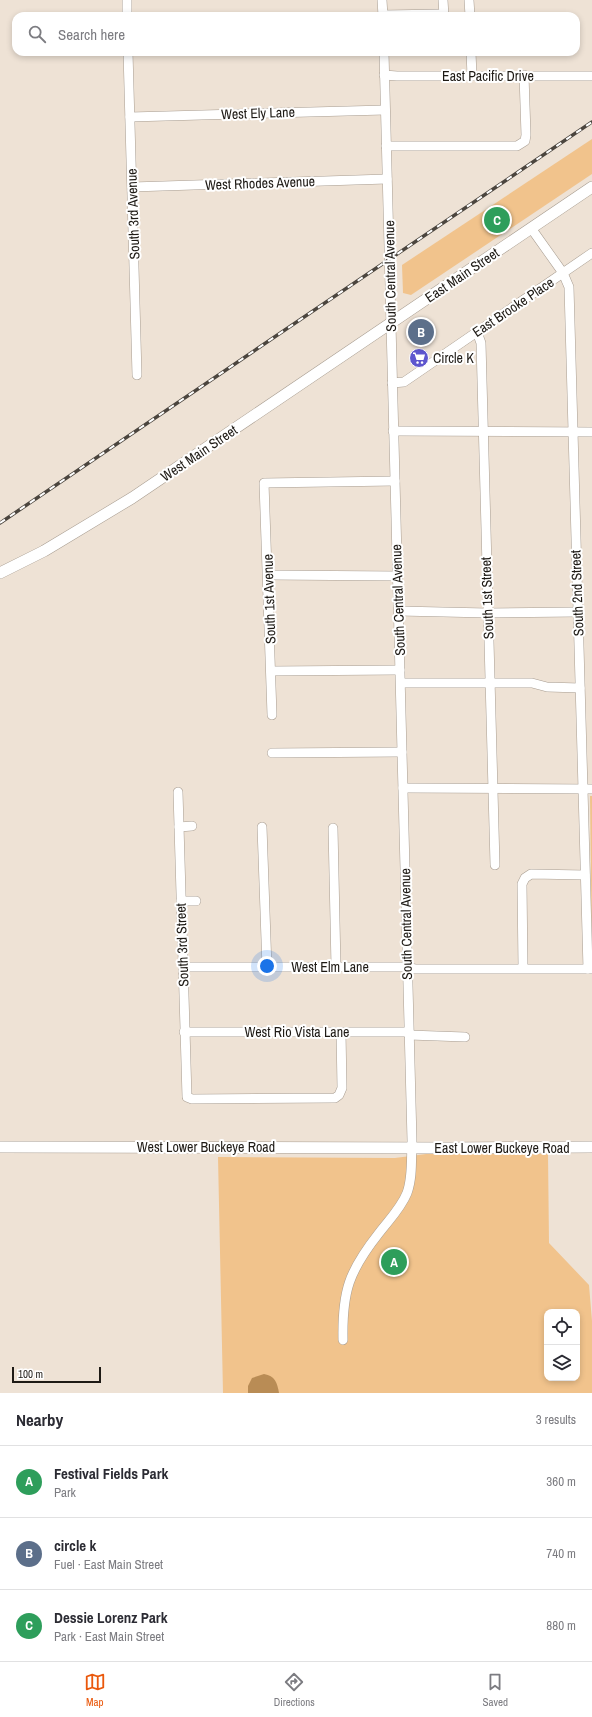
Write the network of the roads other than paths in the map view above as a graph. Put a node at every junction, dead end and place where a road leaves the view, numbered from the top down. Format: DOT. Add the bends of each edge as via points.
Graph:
graph roads {
  1 [pos="127,0"];
  2 [pos="382,0"];
  3 [pos="443,0"];
  4 [pos="469,0"];
  5 [pos="127,12"];
  6 [pos="383,12"];
  7 [pos="444,12"];
  8 [pos="470,12"];
  9 [pos="128,56"];
  10 [pos="384,56"];
  11 [pos="471,56"];
  12 [pos="384,75"];
  13 [pos="472,76"];
  14 [pos="524,76"];
  15 [pos="592,76"];
  16 [pos="385,110"];
  17 [pos="130,117"];
  18 [pos="386,146"];
  19 [pos="387,179"];
  20 [pos="132,186"];
  21 [pos="592,187"];
  22 [pos="531,228"];
  23 [pos="592,253"];
  24 [pos="563,273"];
  25 [pos="391,323"];
  26 [pos="477,332"];
  27 [pos="137,376"];
  28 [pos="392,383"];
  29 [pos="393,431"];
  30 [pos="483,431"];
  31 [pos="572,432"];
  32 [pos="592,432"];
  33 [pos="395,482"];
  34 [pos="0,574"];
  35 [pos="268,575"];
  36 [pos="398,576"];
  37 [pos="399,611"];
  38 [pos="578,612"];
  39 [pos="487,613"];
  40 [pos="400,670"];
  41 [pos="271,671"];
  42 [pos="401,683"];
  43 [pos="490,683"];
  44 [pos="580,688"];
  45 [pos="272,714"];
  46 [pos="402,752"];
  47 [pos="272,753"];
  48 [pos="402,788"];
  49 [pos="493,789"];
  50 [pos="588,789"];
  51 [pos="178,792"];
  52 [pos="192,826"];
  53 [pos="262,826"];
  54 [pos="179,827"];
  55 [pos="333,828"];
  56 [pos="495,865"];
  57 [pos="585,875"];
  58 [pos="181,901"];
  59 [pos="196,901"];
  60 [pos="182,967"];
  61 [pos="336,967"];
  62 [pos="406,967"];
  63 [pos="266,968"];
  64 [pos="523,968"];
  65 [pos="590,969"];
  66 [pos="184,1032"];
  67 [pos="342,1032"];
  68 [pos="409,1033"];
  69 [pos="464,1037"];
  70 [pos="0,1147"];
  71 [pos="592,1147"];
  72 [pos="411,1148"];
  73 [pos="343,1340"];
  1 -- 5 [label="street"];
  2 -- 6 [label="street"];
  3 -- 7 [label="street"];
  4 -- 8 [label="street"];
  9 -- 17 [label="street, South 3rd Avenue"];
  10 -- 12 [label="street, South Central Avenue"];
  11 -- 13 [label="street"];
  12 -- 13 [label="street, East Pacific Drive"];
  12 -- 16 [label="street, South Central Avenue"];
  13 -- 14 [label="street, East Pacific Drive"];
  14 -- 15 [label="street, East Pacific Drive"];
  14 -- 18 [label="street" via="525,141 516,146"];
  16 -- 17 [label="street, West Ely Lane"];
  16 -- 18 [label="street, South Central Avenue"];
  17 -- 20 [label="street, South 3rd Avenue"];
  18 -- 19 [label="street, South Central Avenue"];
  19 -- 20 [label="street, West Rhodes Avenue"];
  19 -- 25 [label="street, South Central Avenue"];
  20 -- 27 [label="street, South 3rd Avenue"];
  21 -- 22 [label="main road, East Main Street"];
  22 -- 24 [label="street, South 2nd Street"];
  22 -- 25 [label="main road, East Main Street"];
  23 -- 24 [label="street, East Brooke Place"];
  24 -- 26 [label="street, East Brooke Place"];
  24 -- 31 [label="street, South 2nd Street" via="569,287"];
  25 -- 28 [label="street, South Central Avenue"];
  25 -- 34 [label="main road, West Main Street" via="132,498 44,551"];
  26 -- 28 [label="street, East Brooke Place" via="404,382"];
  26 -- 30 [label="street, South 1st Street" via="481,343"];
  28 -- 29 [label="street, South Central Avenue"];
  29 -- 30 [label="street"];
  29 -- 33 [label="street, South Central Avenue"];
  30 -- 31 [label="street"];
  30 -- 39 [label="street, South 1st Street"];
  31 -- 32 [label="street"];
  31 -- 38 [label="street, South 2nd Street"];
  33 -- 35 [label="street, South 1st Avenue" via="264,483"];
  33 -- 36 [label="street, South Central Avenue"];
  35 -- 36 [label="street"];
  35 -- 41 [label="street, South 1st Avenue"];
  36 -- 37 [label="street, South Central Avenue"];
  37 -- 39 [label="street"];
  37 -- 40 [label="street, South Central Avenue"];
  38 -- 39 [label="street"];
  38 -- 44 [label="street, South 2nd Street"];
  39 -- 43 [label="street, South 1st Street"];
  40 -- 41 [label="street"];
  40 -- 42 [label="street, South Central Avenue"];
  41 -- 45 [label="street, South 1st Avenue"];
  42 -- 43 [label="street"];
  42 -- 46 [label="street, South Central Avenue"];
  43 -- 44 [label="street" via="532,683 547,687"];
  43 -- 49 [label="street, South 1st Street"];
  44 -- 50 [label="street, South 2nd Street"];
  46 -- 47 [label="street"];
  46 -- 48 [label="street, South Central Avenue"];
  48 -- 49 [label="street"];
  48 -- 62 [label="street, South Central Avenue"];
  49 -- 50 [label="street"];
  49 -- 56 [label="street, South 1st Street"];
  50 -- 57 [label="street, South 2nd Street"];
  51 -- 54 [label="street, South 3rd Street"];
  52 -- 54 [label="street"];
  53 -- 63 [label="street"];
  54 -- 58 [label="street, South 3rd Street"];
  55 -- 61 [label="street"];
  57 -- 64 [label="street" via="531,874 524,878"];
  57 -- 65 [label="street, South 2nd Street"];
  58 -- 59 [label="street"];
  58 -- 60 [label="street, South 3rd Street"];
  60 -- 63 [label="street, West Elm Lane"];
  60 -- 66 [label="street, South 3rd Street"];
  61 -- 62 [label="street, West Elm Lane"];
  61 -- 63 [label="street, West Elm Lane"];
  62 -- 64 [label="street, West Elm Lane"];
  62 -- 68 [label="street, South Central Avenue"];
  64 -- 65 [label="street, West Elm Lane"];
  66 -- 67 [label="street, West Rio Vista Lane"];
  66 -- 67 [label="street, South 3rd Street" via="187,1098 192,1099 335,1098 340,1095 342,1088"];
  67 -- 68 [label="street, West Rio Vista Lane"];
  68 -- 69 [label="street, West Rio Vista Lane"];
  68 -- 72 [label="street, South Central Avenue"];
  70 -- 72 [label="main road, West Lower Buckeye Road"];
  71 -- 72 [label="main road, East Lower Buckeye Road"];
  72 -- 73 [label="street, South Central Avenue" via="408,1192 360,1258 351,1278 343,1310"];
}
